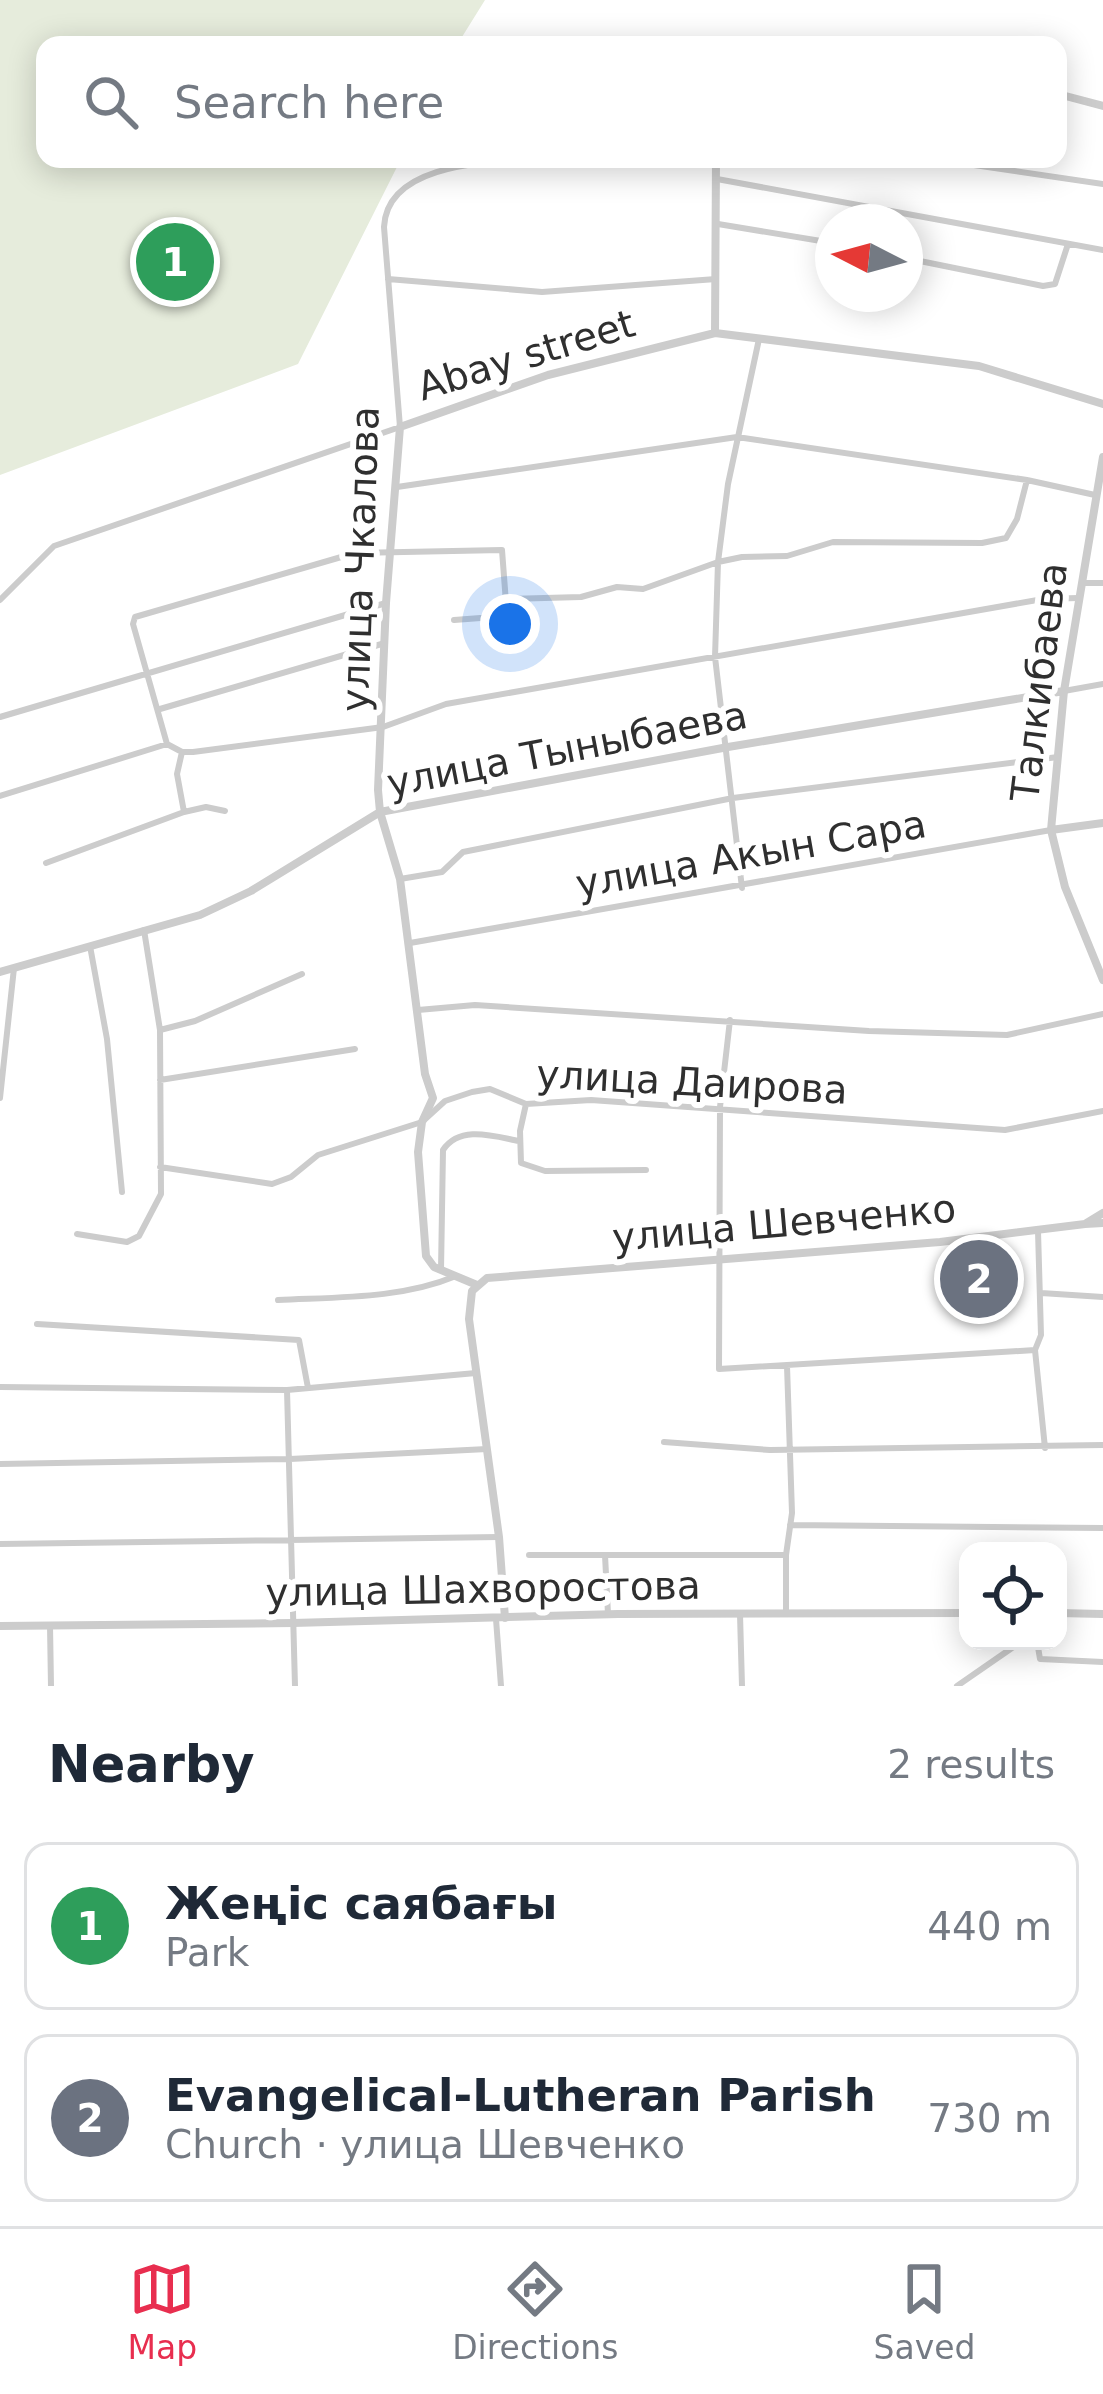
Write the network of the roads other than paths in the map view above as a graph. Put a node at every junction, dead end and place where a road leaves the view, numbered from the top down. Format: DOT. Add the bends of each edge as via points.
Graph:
graph roads {
  1 [pos="1067,96"];
  2 [pos="1103,106"];
  3 [pos="449,168"];
  4 [pos="716,168"];
  5 [pos="994,168"];
  6 [pos="717,179"];
  7 [pos="1103,184"];
  8 [pos="718,224"];
  9 [pos="815,240"];
  10 [pos="1068,244"];
  11 [pos="1103,250"];
  12 [pos="923,262"];
  13 [pos="388,279"];
  14 [pos="716,279"];
  15 [pos="716,333"];
  16 [pos="759,339"];
  17 [pos="1103,404"];
  18 [pos="400,427"];
  19 [pos="737,437"];
  20 [pos="1103,457"];
  21 [pos="1027,480"];
  22 [pos="398,487"];
  23 [pos="1095,495"];
  24 [pos="391,550"];
  25 [pos="718,562"];
  26 [pos="1079,583"];
  27 [pos="1103,583"];
  28 [pos="1078,598"];
  29 [pos="506,599"];
  30 [pos="0,600"];
  31 [pos="386,603"];
  32 [pos="454,620"];
  33 [pos="385,643"];
  34 [pos="716,657"];
  35 [pos="148,671"];
  36 [pos="1103,684"];
  37 [pos="1064,691"];
  38 [pos="160,709"];
  39 [pos="0,717"];
  40 [pos="383,727"];
  41 [pos="167,744"];
  42 [pos="728,747"];
  43 [pos="182,752"];
  44 [pos="1058,757"];
  45 [pos="0,796"];
  46 [pos="734,798"];
  47 [pos="184,812"];
  48 [pos="225,812"];
  49 [pos="380,812"];
  50 [pos="1103,823"];
  51 [pos="1052,830"];
  52 [pos="46,862"];
  53 [pos="400,879"];
  54 [pos="742,888"];
  55 [pos="144,930"];
  56 [pos="410,943"];
  57 [pos="90,946"];
  58 [pos="14,968"];
  59 [pos="0,973"];
  60 [pos="302,974"];
  61 [pos="1103,980"];
  62 [pos="418,1010"];
  63 [pos="1103,1014"];
  64 [pos="730,1020"];
  65 [pos="160,1030"];
  66 [pos="355,1049"];
  67 [pos="160,1080"];
  68 [pos="0,1098"];
  69 [pos="526,1104"];
  70 [pos="721,1108"];
  71 [pos="1103,1111"];
  72 [pos="422,1122"];
  73 [pos="519,1141"];
  74 [pos="160,1167"];
  75 [pos="646,1170"];
  76 [pos="122,1192"];
  77 [pos="1103,1213"];
  78 [pos="1103,1223"];
  79 [pos="1085,1224"];
  80 [pos="1038,1231"];
  81 [pos="77,1234"];
  82 [pos="718,1258"];
  83 [pos="441,1270"];
  84 [pos="456,1276"];
  85 [pos="477,1285"];
  86 [pos="1041,1293"];
  87 [pos="1103,1297"];
  88 [pos="278,1300"];
  89 [pos="37,1324"];
  90 [pos="1035,1350"];
  91 [pos="788,1365"];
  92 [pos="476,1373"];
  93 [pos="0,1387"];
  94 [pos="308,1388"];
  95 [pos="287,1390"];
  96 [pos="664,1442"];
  97 [pos="1103,1445"];
  98 [pos="1045,1448"];
  99 [pos="487,1450"];
  100 [pos="790,1450"];
  101 [pos="290,1459"];
  102 [pos="0,1464"];
  103 [pos="790,1525"];
  104 [pos="1103,1528"];
  105 [pos="499,1538"];
  106 [pos="290,1539"];
  107 [pos="0,1544"];
  108 [pos="530,1556"];
  109 [pos="604,1556"];
  110 [pos="785,1556"];
  111 [pos="959,1613"];
  112 [pos="1067,1613"];
  113 [pos="608,1614"];
  114 [pos="740,1614"];
  115 [pos="786,1614"];
  116 [pos="1103,1614"];
  117 [pos="500,1619"];
  118 [pos="293,1623"];
  119 [pos="50,1625"];
  120 [pos="0,1626"];
  121 [pos="1009,1650"];
  122 [pos="1038,1650"];
  123 [pos="1103,1662"];
  124 [pos="51,1686"];
  125 [pos="295,1686"];
  126 [pos="501,1686"];
  127 [pos="742,1686"];
  128 [pos="957,1686"];
  1 -- 2 [label="street"];
  3 -- 13 [label="street, улица Чкалова" via="425,177 385,214"];
  4 -- 6 [label="street"];
  5 -- 7 [label="street"];
  6 -- 8 [label="street"];
  6 -- 10 [label="street"];
  8 -- 9 [label="street"];
  8 -- 14 [label="street"];
  10 -- 11 [label="street"];
  10 -- 12 [label="street" via="1055,284 1043,286"];
  13 -- 14 [label="street" via="542,292"];
  13 -- 18 [label="street, улица Чкалова"];
  14 -- 15 [label="street"];
  15 -- 16 [label="street, Abay street"];
  15 -- 18 [label="street, Abay street" via="548,375"];
  16 -- 17 [label="street, Abay street" via="979,367"];
  16 -- 19 [label="street"];
  18 -- 22 [label="street, улица Чкалова"];
  18 -- 30 [label="street, Abay street" via="54,546"];
  19 -- 21 [label="street"];
  19 -- 22 [label="street"];
  19 -- 25 [label="street"];
  20 -- 23 [label="street, Талкибаева"];
  21 -- 23 [label="street"];
  21 -- 25 [label="street" via="1006,538 833,542"];
  22 -- 24 [label="street, улица Чкалова"];
  23 -- 26 [label="street, Талкибаева"];
  24 -- 29 [label="street" via="502,550"];
  24 -- 31 [label="street, улица Чкалова"];
  24 -- 35 [label="street" via="135,617"];
  25 -- 29 [label="street" via="643,589"];
  25 -- 34 [label="street"];
  26 -- 27 [label="street"];
  26 -- 28 [label="street, Талкибаева"];
  28 -- 34 [label="street"];
  28 -- 37 [label="street, Талкибаева"];
  29 -- 32 [label="street" via="507,616"];
  31 -- 33 [label="street, улица Чкалова"];
  31 -- 35 [label="street"];
  33 -- 38 [label="street"];
  33 -- 40 [label="street, улица Чкалова"];
  34 -- 40 [label="street" via="446,704"];
  34 -- 42 [label="street"];
  35 -- 38 [label="street"];
  35 -- 39 [label="street"];
  36 -- 37 [label="street, улица Тыныбаева"];
  37 -- 42 [label="street, улица Тыныбаева"];
  37 -- 44 [label="street, Талкибаева"];
  38 -- 41 [label="street"];
  40 -- 43 [label="street"];
  40 -- 49 [label="street, улица Чкалова"];
  41 -- 43 [label="street"];
  41 -- 45 [label="street"];
  42 -- 46 [label="street"];
  42 -- 49 [label="street, улица Тыныбаева"];
  43 -- 47 [label="street"];
  44 -- 46 [label="street"];
  44 -- 51 [label="street, Талкибаева"];
  46 -- 53 [label="street" via="463,852 442,872"];
  46 -- 54 [label="street"];
  47 -- 48 [label="street"];
  47 -- 52 [label="street"];
  49 -- 53 [label="street, улица Чкалова"];
  49 -- 55 [label="street, улица Тыныбаева" via="251,891"];
  50 -- 51 [label="street, улица Акын Сара"];
  51 -- 54 [label="street, улица Акын Сара"];
  51 -- 61 [label="street, Талкибаева"];
  53 -- 56 [label="street, улица Чкалова"];
  54 -- 56 [label="street, улица Акын Сара"];
  55 -- 57 [label="street, улица Тыныбаева"];
  55 -- 65 [label="street"];
  56 -- 62 [label="street, улица Чкалова"];
  57 -- 58 [label="street, улица Тыныбаева"];
  57 -- 76 [label="street"];
  58 -- 59 [label="street, улица Тыныбаева"];
  58 -- 68 [label="street"];
  60 -- 65 [label="street"];
  62 -- 64 [label="street" via="475,1005"];
  62 -- 72 [label="street, улица Чкалова" via="434,1098"];
  63 -- 64 [label="street" via="1007,1035"];
  64 -- 70 [label="street"];
  65 -- 67 [label="street"];
  66 -- 67 [label="street"];
  67 -- 74 [label="street"];
  69 -- 70 [label="street, улица Даирова"];
  69 -- 72 [label="street, улица Даирова" via="490,1089 472,1092 445,1101"];
  69 -- 73 [label="street"];
  70 -- 71 [label="street, улица Даирова" via="1005,1130"];
  70 -- 82 [label="street"];
  72 -- 74 [label="street, улица Даирова" via="318,1155 272,1184"];
  72 -- 83 [label="street, улица Чкалова" via="426,1256"];
  73 -- 75 [label="street" via="521,1163 532,1168"];
  73 -- 83 [label="street" via="466,1133 442,1150"];
  74 -- 81 [label="street" via="161,1195 139,1236 127,1242"];
  77 -- 79 [label="street"];
  78 -- 79 [label="street, улица Шевченко"];
  79 -- 80 [label="street, улица Шевченко"];
  80 -- 82 [label="street, улица Шевченко"];
  80 -- 86 [label="street"];
  82 -- 85 [label="street, улица Шевченко" via="487,1277"];
  82 -- 91 [label="street" via="719,1369"];
  83 -- 84 [label="street"];
  84 -- 85 [label="street"];
  84 -- 88 [label="street" via="388,1293"];
  85 -- 92 [label="street" via="469,1319"];
  86 -- 87 [label="street"];
  86 -- 90 [label="street"];
  89 -- 94 [label="street" via="299,1340"];
  90 -- 91 [label="street"];
  90 -- 98 [label="street"];
  91 -- 100 [label="street"];
  92 -- 94 [label="street"];
  92 -- 99 [label="street"];
  93 -- 95 [label="street"];
  94 -- 95 [label="street"];
  95 -- 101 [label="street"];
  96 -- 100 [label="street"];
  97 -- 98 [label="street"];
  98 -- 100 [label="street"];
  99 -- 101 [label="street"];
  99 -- 105 [label="street"];
  100 -- 103 [label="street"];
  101 -- 102 [label="street"];
  101 -- 106 [label="street"];
  103 -- 104 [label="street"];
  103 -- 110 [label="street"];
  105 -- 106 [label="street"];
  105 -- 117 [label="street"];
  106 -- 107 [label="street"];
  106 -- 118 [label="street"];
  108 -- 109 [label="street"];
  109 -- 110 [label="street"];
  109 -- 113 [label="street"];
  110 -- 115 [label="street"];
  111 -- 115 [label="street, улица Шахворостова"];
  112 -- 116 [label="street"];
  113 -- 114 [label="street, улица Шахворостова"];
  113 -- 117 [label="street, улица Шахворостова"];
  114 -- 115 [label="street, улица Шахворостова"];
  114 -- 127 [label="street"];
  117 -- 118 [label="street, улица Шахворостова"];
  117 -- 126 [label="street"];
  118 -- 119 [label="street, улица Шахворостова"];
  118 -- 125 [label="street"];
  119 -- 120 [label="street, улица Шахворостова"];
  119 -- 124 [label="street"];
  121 -- 128 [label="street"];
  122 -- 123 [label="street" via="1040,1659"];
}
